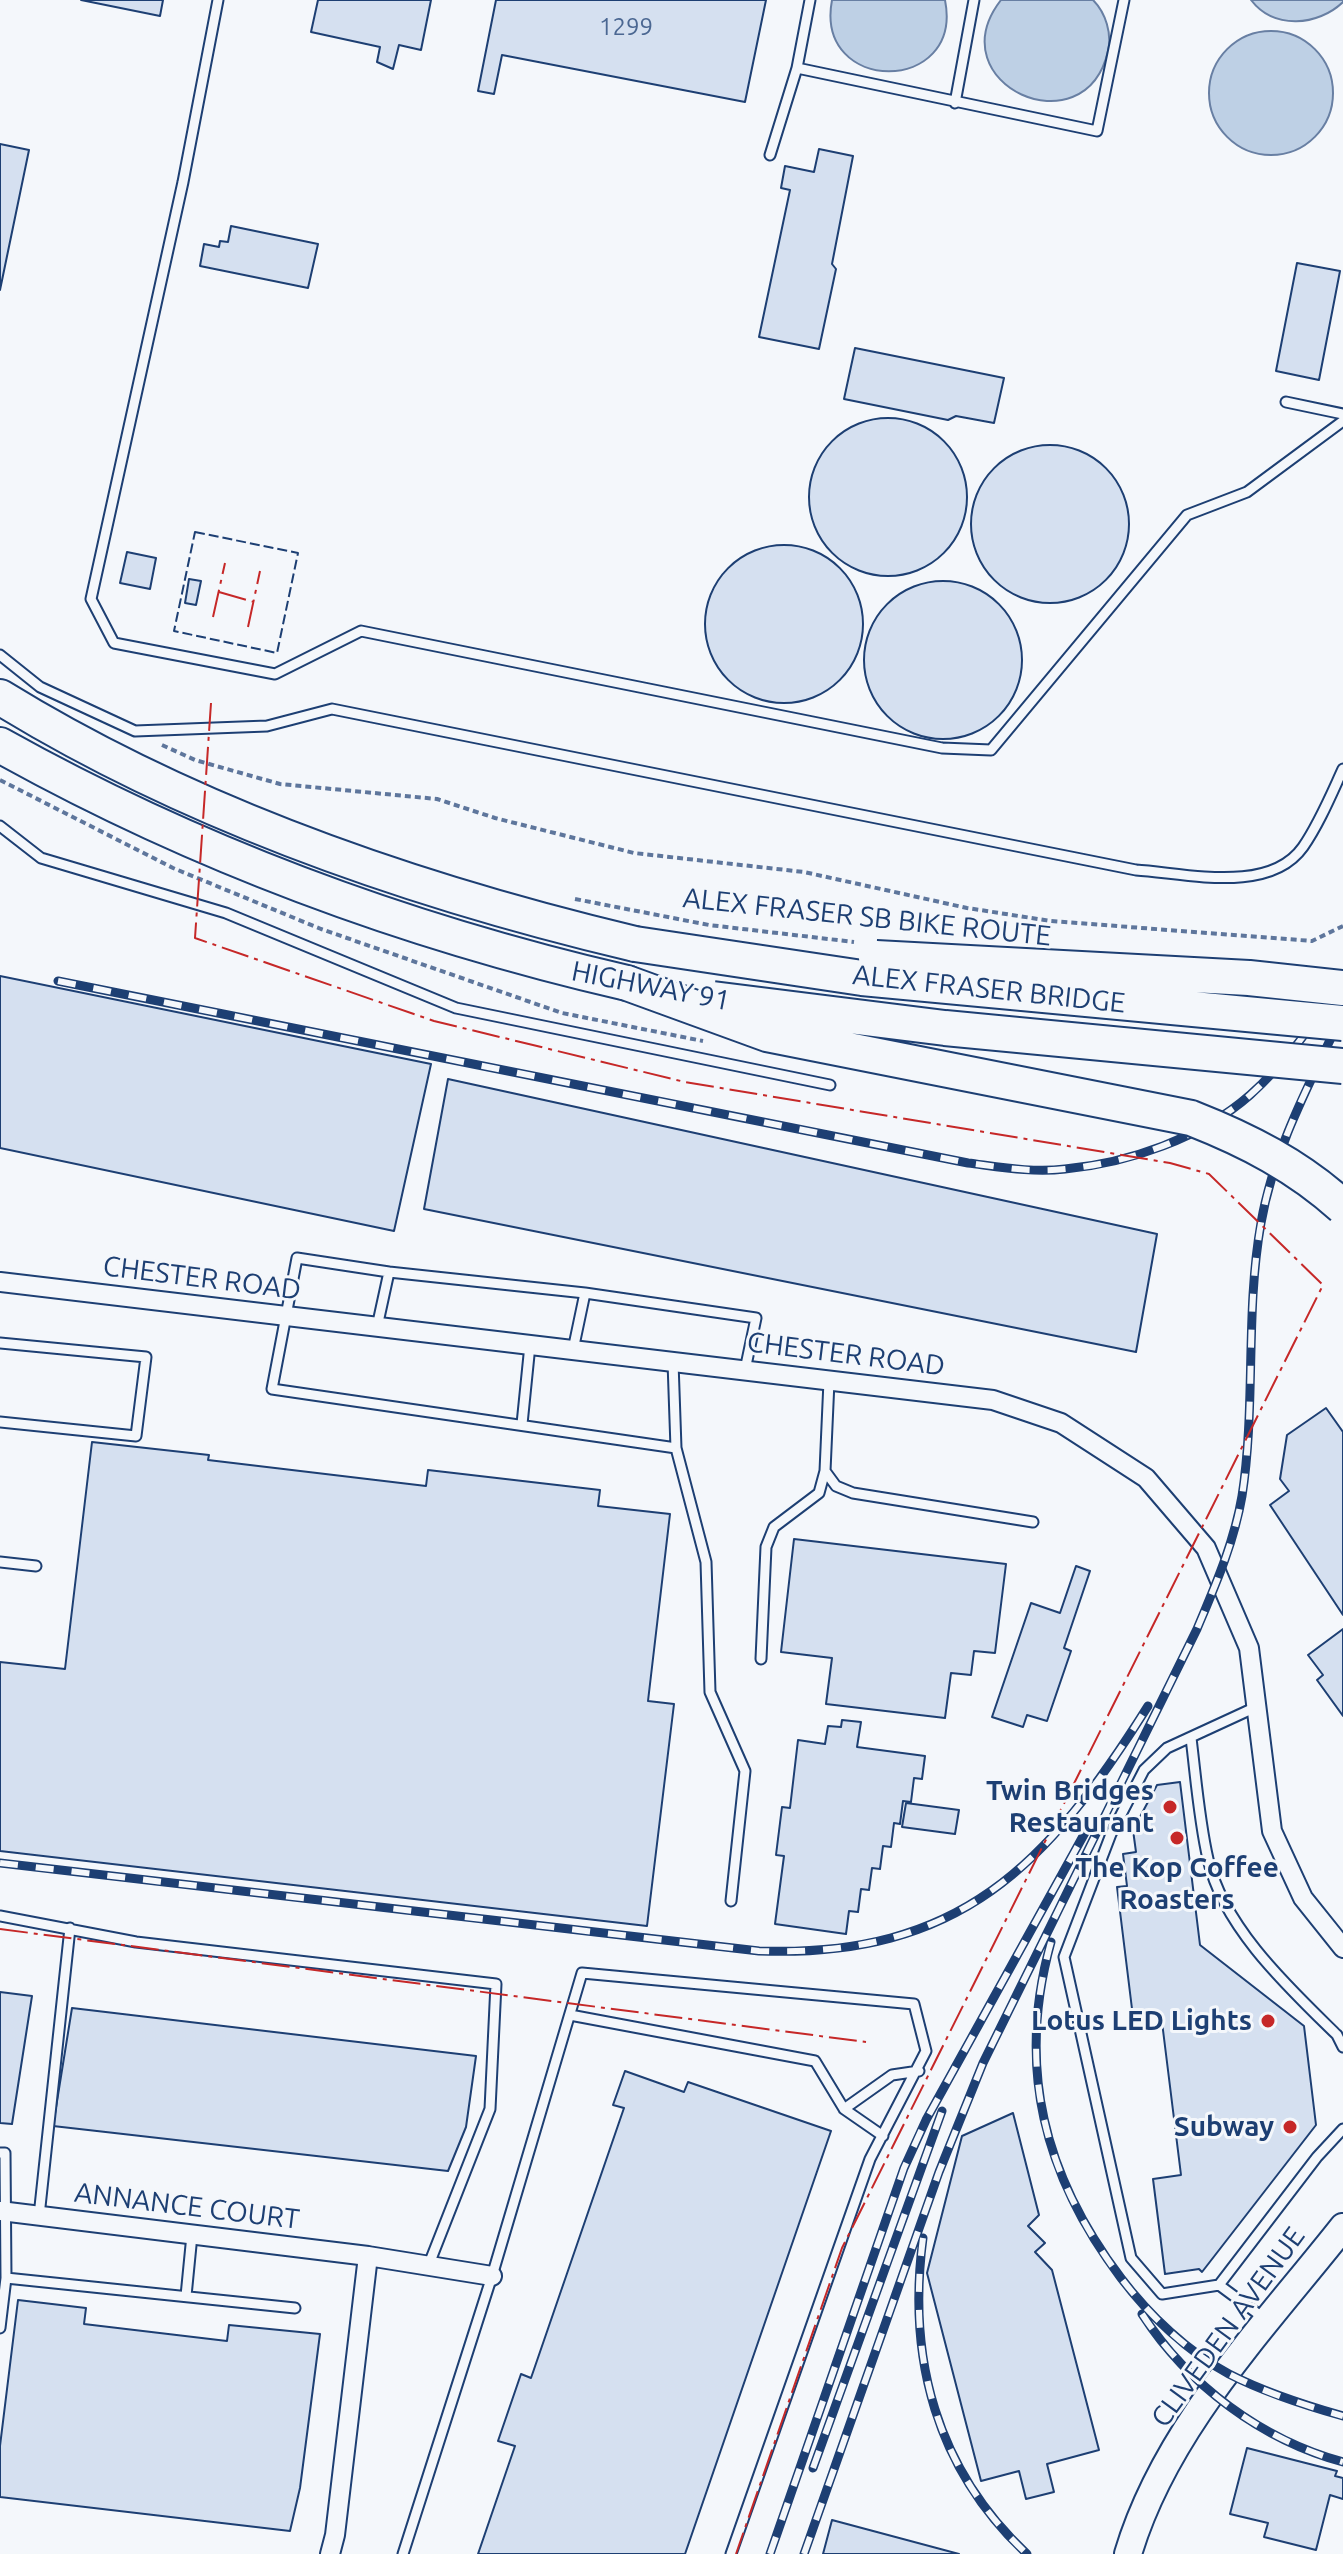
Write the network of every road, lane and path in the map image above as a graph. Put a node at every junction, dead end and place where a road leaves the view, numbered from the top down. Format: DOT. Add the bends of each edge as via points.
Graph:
graph roads {
  1 [pos="218,0"];
  2 [pos="810,0"];
  3 [pos="974,0"];
  4 [pos="1124,0"];
  5 [pos="797,68"];
  6 [pos="955,103"];
  7 [pos="770,155"];
  8 [pos="1286,402"];
  9 [pos="1343,414"];
  10 [pos="1343,421"];
  11 [pos="0,655"];
  12 [pos="0,697"];
  13 [pos="135,731"];
  14 [pos="0,745"];
  15 [pos="1343,769"];
  16 [pos="0,826"];
  17 [pos="564,896"];
  18 [pos="1343,926"];
  19 [pos="862,943"];
  20 [pos="635,944"];
  21 [pos="627,983"];
  22 [pos="1343,988"];
  23 [pos="1343,1023"];
  24 [pos="1343,1066"];
  25 [pos="830,1085"];
  26 [pos="1343,1207"];
  27 [pos="389,1272"];
  28 [pos="0,1282"];
  29 [pos="585,1293"];
  30 [pos="284,1316"];
  31 [pos="377,1327"];
  32 [pos="0,1343"];
  33 [pos="530,1345"];
  34 [pos="573,1350"];
  35 [pos="673,1362"];
  36 [pos="745,1370"];
  37 [pos="829,1381"];
  38 [pos="0,1422"];
  39 [pos="522,1424"];
  40 [pos="676,1448"];
  41 [pos="825,1471"];
  42 [pos="1033,1522"];
  43 [pos="0,1562"];
  44 [pos="36,1566"];
  45 [pos="761,1659"];
  46 [pos="1256,1707"];
  47 [pos="1191,1738"];
  48 [pos="731,1901"];
  49 [pos="0,1916"];
  50 [pos="70,1928"];
  51 [pos="1343,1948"];
  52 [pos="570,2015"];
  53 [pos="1343,2047"];
  54 [pos="919,2071"];
  55 [pos="844,2109"];
  56 [pos="1343,2129"];
  57 [pos="883,2136"];
  58 [pos="0,2153"];
  59 [pos="4,2212"];
  60 [pos="39,2216"];
  61 [pos="1343,2227"];
  62 [pos="192,2235"];
  63 [pos="368,2256"];
  64 [pos="429,2264"];
  65 [pos="492,2276"];
  66 [pos="6,2278"];
  67 [pos="1219,2285"];
  68 [pos="186,2296"];
  69 [pos="295,2308"];
  70 [pos="1268,2321"];
  71 [pos="0,2328"];
  72 [pos="330,2554"];
  73 [pos="403,2554"];
  74 [pos="731,2554"];
  75 [pos="1128,2554"];
  1 -- 10 [label="lane" via="91,599 114,643 275,674 361,631 942,748 991,750 1187,515 1247,492"];
  2 -- 5 [label="lane"];
  3 -- 6 [label="lane"];
  4 -- 6 [label="lane" via="1097,131"];
  5 -- 6 [label="lane"];
  5 -- 7 [label="lane"];
  8 -- 9 [label="lane"];
  11 -- 13 [label="lane" via="40,687"];
  12 -- 20 [label="highway, HIGHWAY 91" via="140,773 279,834 495,908"];
  13 -- 15 [label="lane" via="267,726 332,709 1136,870 1250,877 1301,850"];
  13 -- 18 [label="path" via="195,760 280,784 437,799 634,853 804,872 1037,919 1312,941"];
  14 -- 21 [label="highway, HIGHWAY 91" via="123,810 264,871 483,947"];
  16 -- 25 [label="lane" via="41,858 226,913 456,1008"];
  17 -- 19 [label="path, ALEX FRASER SB BIKE ROUTE" via="709,925"];
  20 -- 22 [label="highway, bridge" via="1249,978"];
  20 -- 23 [label="highway, ALEX FRASER BRIDGE, bridge" via="862,978"];
  21 -- 24 [label="highway, HIGHWAY 91, bridge" via="857,1019"];
  21 -- 26 [label="highway, bridge" via="767,1034 1191,1118 1283,1161"];
  27 -- 29 [label="lane"];
  27 -- 30 [label="lane" via="297,1258"];
  27 -- 31 [label="lane"];
  28 -- 30 [label="street, CHESTER ROAD"];
  29 -- 34 [label="lane"];
  29 -- 36 [label="lane" via="756,1318"];
  30 -- 31 [label="street, CHESTER ROAD"];
  30 -- 39 [label="lane" via="272,1389"];
  31 -- 33 [label="street, CHESTER ROAD"];
  32 -- 38 [label="lane" via="146,1357 136,1436"];
  33 -- 34 [label="street, CHESTER ROAD"];
  33 -- 39 [label="lane"];
  34 -- 35 [label="street, CHESTER ROAD"];
  35 -- 36 [label="street, CHESTER ROAD"];
  35 -- 40 [label="lane"];
  36 -- 37 [label="street, CHESTER ROAD"];
  37 -- 41 [label="lane"];
  37 -- 46 [label="street, CHESTER ROAD" via="993,1400 1061,1423 1146,1478 1206,1548 1220,1574 1249,1648"];
  39 -- 40 [label="lane"];
  40 -- 48 [label="lane" via="706,1562 710,1692 745,1771"];
  41 -- 42 [label="lane" via="836,1486 874,1498"];
  41 -- 45 [label="lane" via="819,1493 769,1535"];
  43 -- 44 [label="lane"];
  46 -- 47 [label="lane"];
  46 -- 51 [label="street, CHESTER ROAD" via="1272,1831 1303,1898"];
  47 -- 53 [label="lane" via="1208,1860 1217,1887 1257,1953"];
  47 -- 67 [label="lane" via="1167,1748 1144,1770 1111,1834 1064,1957 1131,2258 1162,2294"];
  49 -- 50 [label="lane"];
  50 -- 60 [label="lane"];
  50 -- 64 [label="lane" via="136,1942 496,1984 490,2109"];
  52 -- 54 [label="lane" via="582,1973 914,2004 926,2051"];
  52 -- 55 [label="lane" via="815,2061"];
  52 -- 65 [label="lane"];
  54 -- 55 [label="lane" via="892,2075"];
  54 -- 57 [label="lane"];
  55 -- 57 [label="lane"];
  56 -- 67 [label="lane"];
  57 -- 74 [label="lane" via="870,2159"];
  58 -- 59 [label="lane" via="5,2153"];
  59 -- 60 [label="street, ANNANCE COURT"];
  59 -- 66 [label="lane"];
  60 -- 62 [label="street, ANNANCE COURT"];
  61 -- 70 [label="street, CLIVEDEN AVENUE"];
  62 -- 63 [label="street, ANNANCE COURT"];
  62 -- 68 [label="lane"];
  63 -- 64 [label="street, ANNANCE COURT"];
  63 -- 72 [label="street"];
  64 -- 65 [label="street, ANNANCE COURT"];
  65 -- 73 [label="lane"];
  66 -- 68 [label="lane"];
  66 -- 71 [label="lane"];
  67 -- 70 [label="lane"];
  68 -- 69 [label="lane"];
  70 -- 75 [label="street, CLIVEDEN AVENUE" via="1200,2410 1163,2474"];
}
